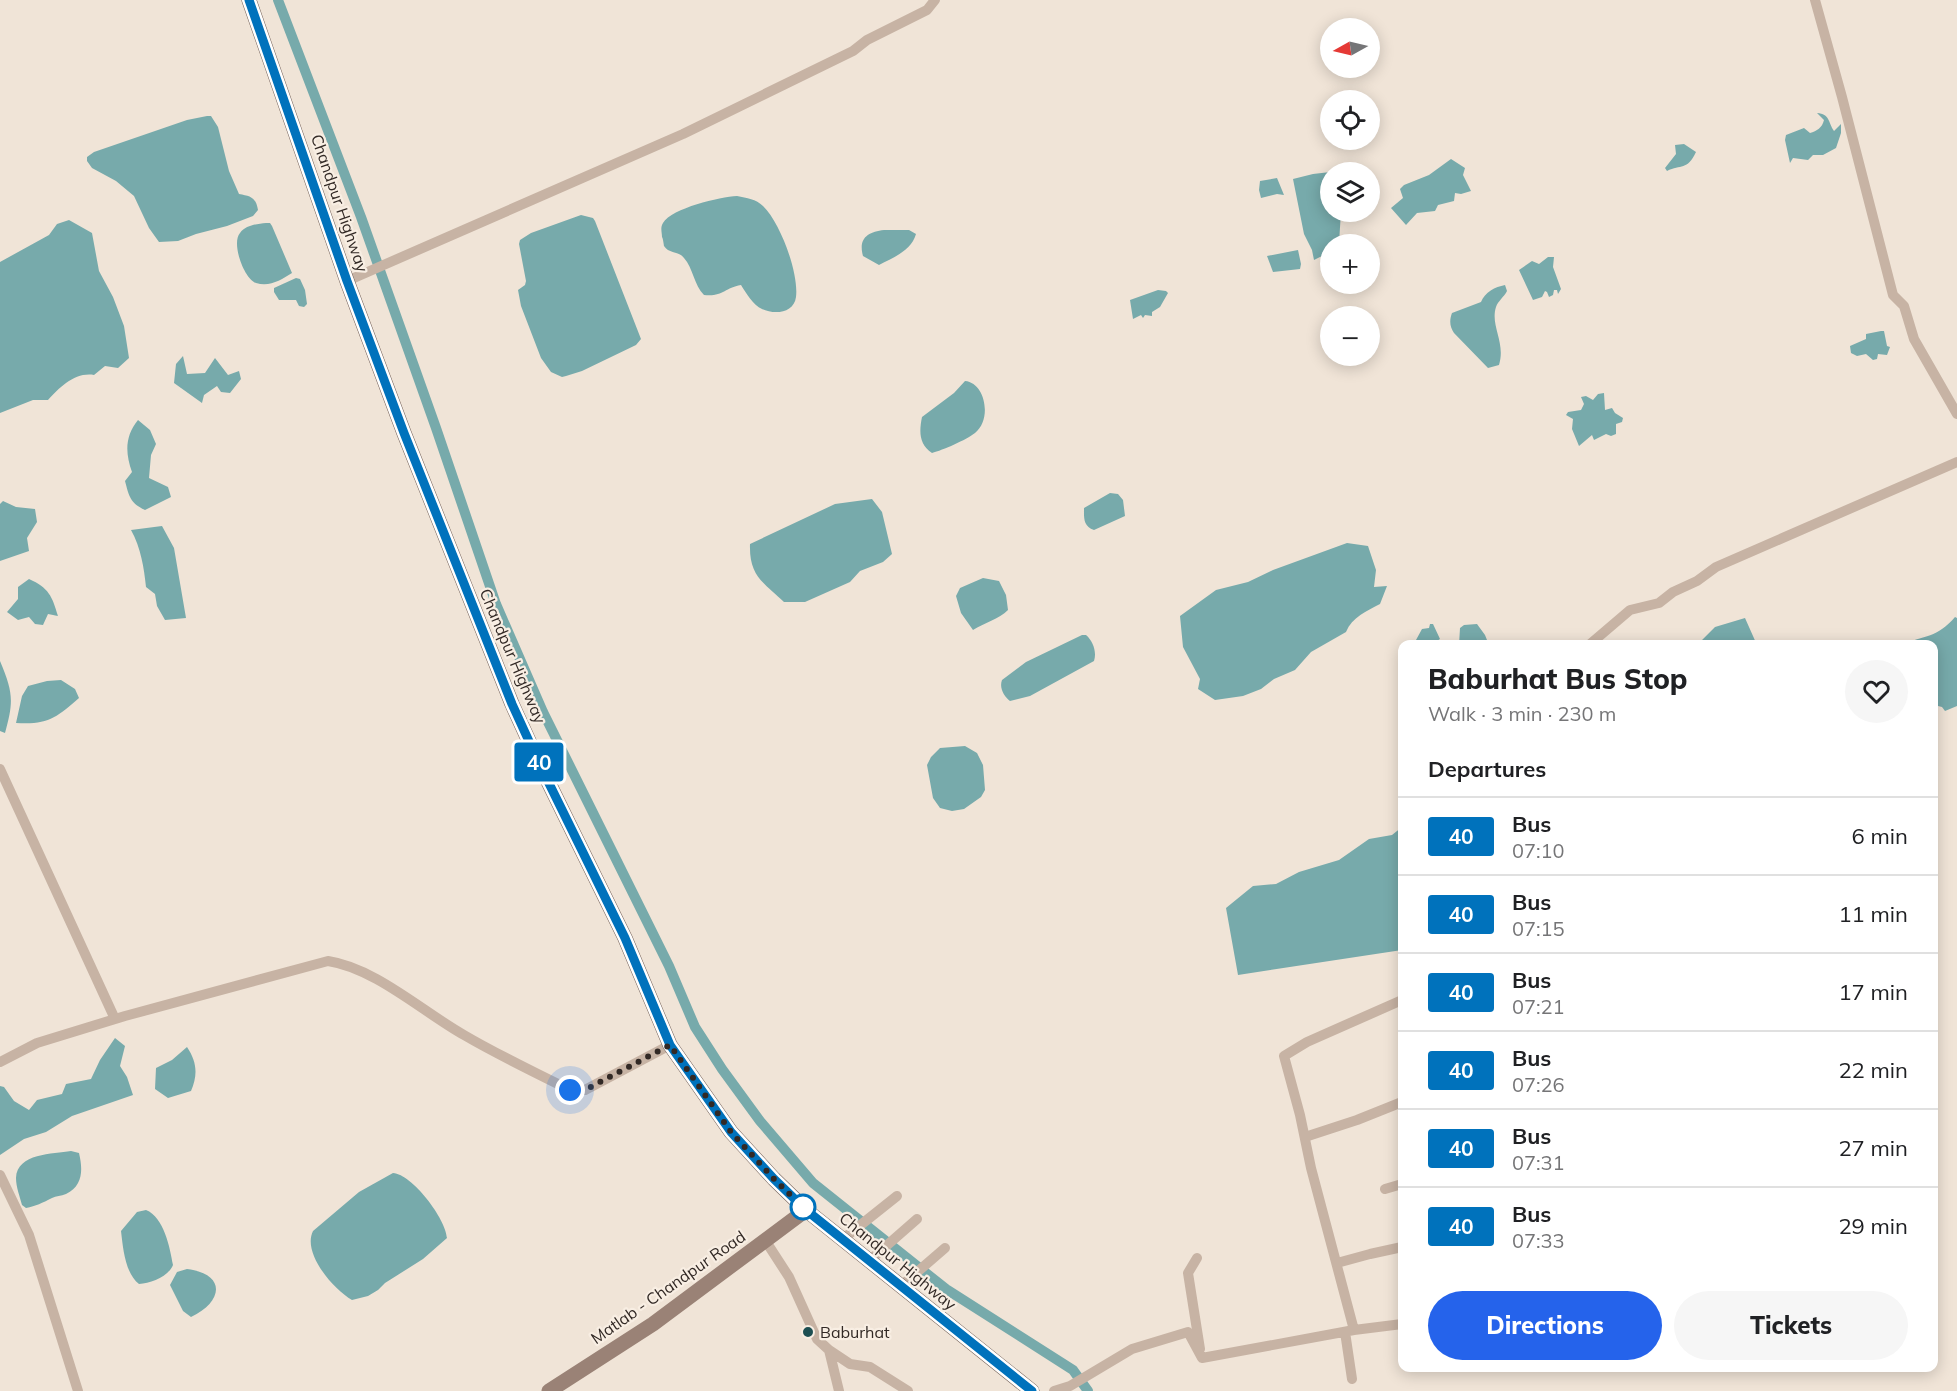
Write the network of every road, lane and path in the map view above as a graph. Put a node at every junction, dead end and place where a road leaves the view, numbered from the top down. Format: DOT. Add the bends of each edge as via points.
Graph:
graph roads {
  1 [pos="249,0"];
  2 [pos="935,0"];
  3 [pos="1815,0"];
  4 [pos="354,278"];
  5 [pos="1957,414"];
  6 [pos="1957,462"];
  7 [pos="1595,640"];
  8 [pos="0,769"];
  9 [pos="1398,1002"];
  10 [pos="115,1019"];
  11 [pos="670,1045"];
  12 [pos="0,1062"];
  13 [pos="1398,1104"];
  14 [pos="1305,1137"];
  15 [pos="0,1174"];
  16 [pos="1398,1185"];
  17 [pos="1385,1189"];
  18 [pos="897,1196"];
  19 [pos="806,1210"];
  20 [pos="917,1219"];
  21 [pos="843,1239"];
  22 [pos="765,1240"];
  23 [pos="945,1248"];
  24 [pos="1398,1248"];
  25 [pos="1197,1258"];
  26 [pos="869,1261"];
  27 [pos="1337,1263"];
  28 [pos="900,1286"];
  29 [pos="1398,1324"];
  30 [pos="1350,1331"];
  31 [pos="829,1350"];
  32 [pos="1202,1358"];
  33 [pos="1353,1378"];
  34 [pos="566,1386"];
  35 [pos="78,1391"];
  36 [pos="549,1391"];
  37 [pos="838,1391"];
  38 [pos="908,1391"];
  39 [pos="1032,1391"];
  40 [pos="1054,1391"];
  1 -- 4 [label="main road, Chandpur Highway"];
  2 -- 4 [label="street" via="927,10 853,51 704,124"];
  3 -- 5 [label="street" via="1893,295 1904,306 1914,339"];
  4 -- 11 [label="main road, Chandpur Highway" via="404,433 512,704 625,938"];
  6 -- 7 [label="street" via="1716,567 1659,603 1630,610"];
  8 -- 10 [label="street"];
  9 -- 14 [label="street" via="1284,1056"];
  10 -- 11 [label="street" via="328,961 365,972 464,1035 570,1090 585,1090"];
  10 -- 12 [label="street" via="37,1043"];
  11 -- 19 [label="main road, Chandpur Highway" via="731,1132"];
  13 -- 14 [label="street"];
  14 -- 27 [label="street"];
  15 -- 35 [label="street" via="29,1235"];
  16 -- 17 [label="street"];
  18 -- 21 [label="street"];
  19 -- 21 [label="main road, Chandpur Highway"];
  19 -- 22 [label="main road, Matlab - Chandpur Road"];
  20 -- 26 [label="street"];
  21 -- 26 [label="main road, Chandpur Highway"];
  22 -- 31 [label="street" via="789,1277 817,1339"];
  22 -- 34 [label="main road, Matlab - Chandpur Road"];
  23 -- 28 [label="street"];
  24 -- 27 [label="street"];
  25 -- 32 [label="street" via="1188,1274"];
  26 -- 28 [label="main road, Chandpur Highway"];
  27 -- 30 [label="street"];
  28 -- 39 [label="main road, Chandpur Highway"];
  29 -- 30 [label="street"];
  30 -- 32 [label="street"];
  30 -- 33 [label="street"];
  31 -- 37 [label="street"];
  31 -- 38 [label="street" via="850,1364 870,1367"];
  32 -- 40 [label="street" via="1188,1332 1132,1349 1070,1386"];
  34 -- 36 [label="main road, Matlab - Chandpur Road"];
}
